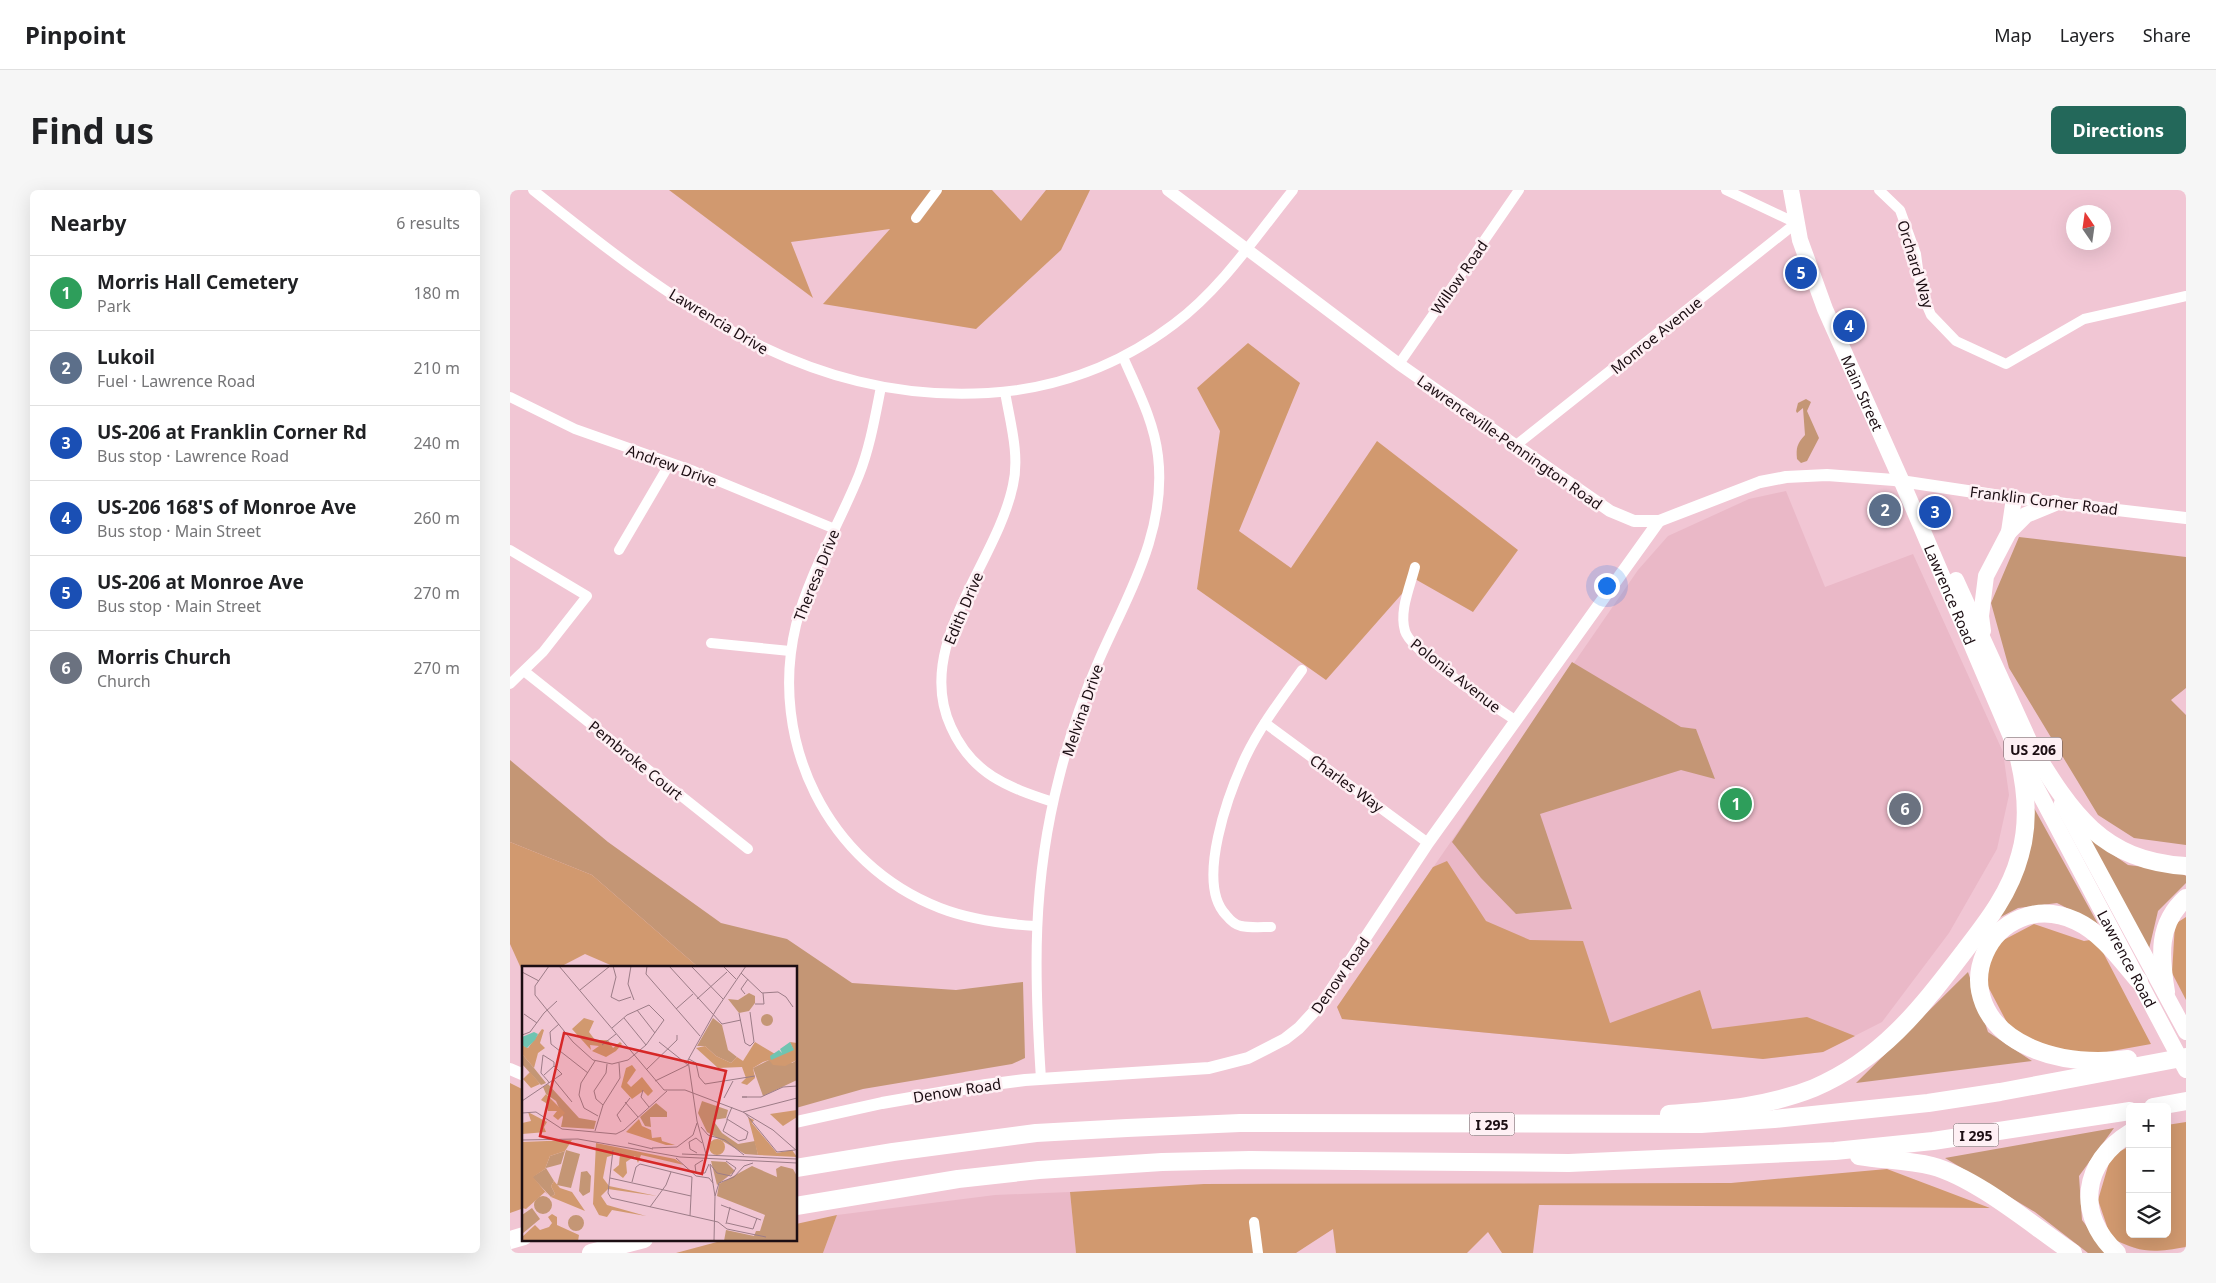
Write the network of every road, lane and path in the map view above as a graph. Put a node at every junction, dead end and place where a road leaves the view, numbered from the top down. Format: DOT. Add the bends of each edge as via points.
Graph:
graph roads {
  1 [pos="533,190"];
  2 [pos="937,190"];
  3 [pos="1168,190"];
  4 [pos="1293,190"];
  5 [pos="1519,190"];
  6 [pos="1726,190"];
  7 [pos="1791,190"];
  8 [pos="1879,190"];
  9 [pos="916,218"];
  10 [pos="1796,223"];
  11 [pos="1246,250"];
  12 [pos="2186,296"];
  13 [pos="1123,357"];
  14 [pos="1398,364"];
  15 [pos="881,387"];
  16 [pos="1005,392"];
  17 [pos="510,397"];
  18 [pos="1516,446"];
  19 [pos="670,463"];
  20 [pos="1902,482"];
  21 [pos="2014,498"];
  22 [pos="2055,503"];
  23 [pos="2186,518"];
  24 [pos="1659,521"];
  25 [pos="835,529"];
  26 [pos="2009,532"];
  27 [pos="510,550"];
  28 [pos="619,550"];
  29 [pos="1415,567"];
  30 [pos="1983,638"];
  31 [pos="711,643"];
  32 [pos="790,651"];
  33 [pos="1302,670"];
  34 [pos="524,671"];
  35 [pos="510,684"];
  36 [pos="1515,720"];
  37 [pos="1265,723"];
  38 [pos="2024,749"];
  39 [pos="1053,802"];
  40 [pos="1428,843"];
  41 [pos="748,849"];
  42 [pos="2186,866"];
  43 [pos="2186,898"];
  44 [pos="1036,926"];
  45 [pos="1271,927"];
  46 [pos="2138,981"];
  47 [pos="2166,992"];
  48 [pos="2186,1032"];
  49 [pos="2186,1057"];
  50 [pos="510,1069"];
  51 [pos="2186,1070"];
  52 [pos="522,1074"];
  53 [pos="1041,1079"];
  54 [pos="2186,1101"];
  55 [pos="2171,1104"];
  56 [pos="2186,1110"];
  57 [pos="2126,1112"];
  58 [pos="2171,1116"];
  59 [pos="798,1122"];
  60 [pos="1559,1123"];
  61 [pos="2126,1135"];
  62 [pos="1821,1152"];
  63 [pos="798,1168"];
  64 [pos="798,1206"];
  65 [pos="1254,1222"];
  66 [pos="640,1240"];
  67 [pos="591,1253"];
  68 [pos="1258,1253"];
  69 [pos="2073,1253"];
  70 [pos="2117,1253"];
  1 -- 15 [label="street, Lawrencia Drive" via="620,257 744,339 800,365"];
  2 -- 9 [label="street"];
  3 -- 11 [label="street, Lawrenceville-Pennington Road"];
  4 -- 11 [label="street, Lawrencia Drive"];
  5 -- 14 [label="street, Willow Road"];
  6 -- 10 [label="street"];
  7 -- 10 [label="highway, Main Street / US 206"];
  8 -- 12 [label="street, Orchard Way" via="1900,210 1916,254 1921,292 1931,315 1956,341 2006,364 2084,319"];
  10 -- 18 [label="street, Monroe Avenue"];
  10 -- 20 [label="highway, Main Street / US 206" via="1825,309"];
  11 -- 13 [label="street, Lawrencia Drive" via="1198,304 1152,340"];
  11 -- 14 [label="street, Lawrenceville-Pennington Road"];
  13 -- 16 [label="street, Lawrencia Drive" via="1072,378"];
  13 -- 39 [label="street, Melvina Drive" via="1155,437 1160,476 1156,522 1144,562 1083,700"];
  14 -- 18 [label="street, Lawrenceville-Pennington Road"];
  15 -- 16 [label="street, Lawrencia Drive" via="934,394"];
  15 -- 25 [label="street, Theresa Drive" via="862,468"];
  16 -- 39 [label="street, Edith Drive" via="1015,453 1014,484 947,641 941,689 943,705 955,736 975,763 1002,783"];
  17 -- 19 [label="street, Andrew Drive" via="575,429"];
  18 -- 24 [label="street, Lawrenceville-Pennington Road" via="1610,512 1634,521"];
  19 -- 25 [label="street, Andrew Drive"];
  19 -- 28 [label="street"];
  20 -- 21 [label="street, Franklin Corner Road"];
  20 -- 24 [label="street, Lawrenceville-Pennington Road" via="1827,475 1786,477 1737,489"];
  20 -- 30 [label="highway, Lawrence Road / US 206" via="1935,538"];
  20 -- 38 [label="highway, Lawrence Road / US 206"];
  21 -- 22 [label="street, Franklin Corner Road"];
  21 -- 26 [label="highway"];
  22 -- 23 [label="street, Franklin Corner Road"];
  22 -- 26 [label="highway" via="2026,515"];
  24 -- 36 [label="street, Denow Road"];
  25 -- 32 [label="street, Theresa Drive" via="804,599"];
  26 -- 30 [label="highway" via="1986,576 1981,616"];
  27 -- 34 [label="street" via="587,596"];
  29 -- 36 [label="street, Polonia Avenue" via="1403,622 1409,640"];
  30 -- 38 [label="highway, Lawrence Road / US 206"];
  31 -- 32 [label="street"];
  32 -- 44 [label="street, Theresa Drive" via="788,697 799,758 817,800 843,838 879,873 921,900 971,918"];
  33 -- 37 [label="street"];
  34 -- 35 [label="street"];
  34 -- 41 [label="street, Pembroke Court"];
  36 -- 40 [label="street, Denow Road"];
  37 -- 40 [label="street, Charles Way"];
  37 -- 45 [label="street" via="1246,757 1226,808 1213,884 1218,904 1231,921 1240,926"];
  38 -- 42 [label="highway" via="2062,798 2103,838 2137,856"];
  38 -- 46 [label="highway, Lawrence Road / US 206"];
  38 -- 47 [label="highway, Lawrence Road / US 206"];
  38 -- 60 [label="highway" via="2026,814 2021,854 2014,876 1994,912 1921,1008 1882,1047 1814,1088 1762,1104"];
  39 -- 44 [label="street, Melvina Drive"];
  40 -- 53 [label="street, Denow Road" via="1323,1002 1299,1028 1279,1042 1248,1058 1208,1068"];
  43 -- 47 [label="highway" via="2172,914 2162,936 2161,962"];
  44 -- 53 [label="street, Melvina Drive" via="1035,991"];
  46 -- 49 [label="highway" via="2088,928 2060,915 2041,913 2016,920 1996,936 1982,959 1979,983 1985,1008 1995,1024 2007,1035 2038,1051 2092,1060 2153,1055"];
  46 -- 51 [label="highway, Lawrence Road / US 206"];
  47 -- 48 [label="highway, Lawrence Road / US 206"];
  49 -- 60 [label="highway, I 295" via="2000,1092 1774,1120 1701,1124"];
  50 -- 52 [label="street"];
  53 -- 59 [label="street, Denow Road" via="934,1093"];
  54 -- 55 [label="highway"];
  56 -- 58 [label="highway"];
  57 -- 62 [label="highway, I 295" via="1933,1141"];
  60 -- 63 [label="highway, I 295" via="1240,1123 1118,1128 1036,1133"];
  61 -- 70 [label="highway" via="2102,1157 2089,1192 2098,1232"];
  62 -- 64 [label="highway, I 295" via="1569,1163 1162,1162 958,1179"];
  62 -- 69 [label="highway" via="1907,1161 1953,1173"];
  65 -- 68 [label="street"];
  66 -- 67 [label="highway"];
}
